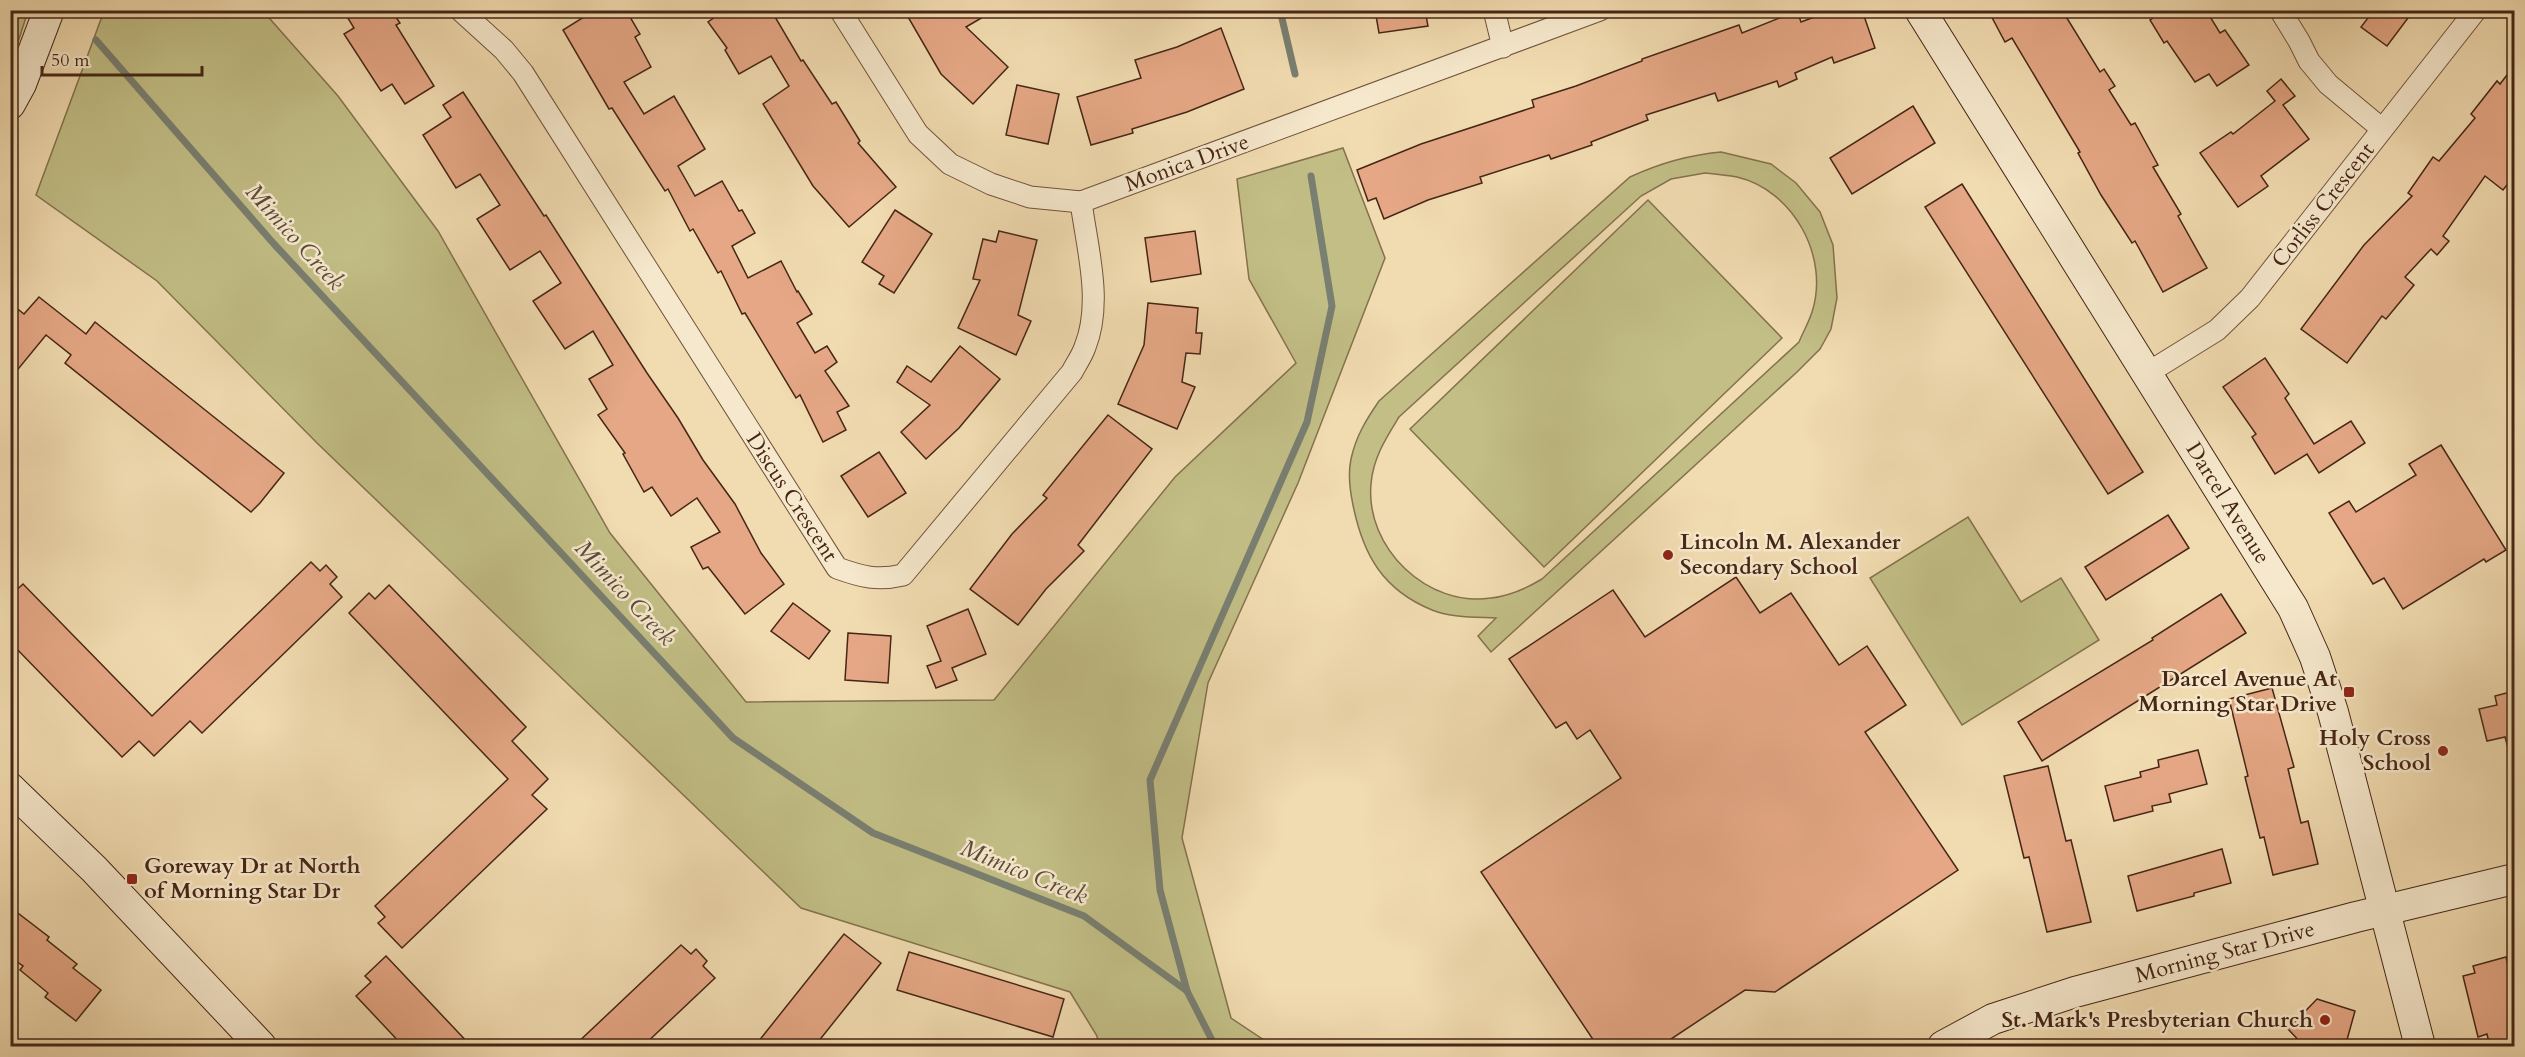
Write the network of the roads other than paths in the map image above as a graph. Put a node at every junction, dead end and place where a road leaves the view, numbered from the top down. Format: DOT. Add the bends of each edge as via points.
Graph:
graph roads {
  1 [pos="49,10"];
  2 [pos="460,10"];
  3 [pos="840,10"];
  4 [pos="1494,10"];
  5 [pos="1600,10"];
  6 [pos="1920,10"];
  7 [pos="2280,10"];
  8 [pos="2476,10"];
  9 [pos="1503,47"];
  10 [pos="10,104"];
  11 [pos="2382,129"];
  12 [pos="1081,202"];
  13 [pos="2146,374"];
  14 [pos="10,788"];
  15 [pos="2514,879"];
  16 [pos="2386,910"];
  17 [pos="261,1047"];
  18 [pos="1942,1047"];
  19 [pos="2420,1047"];
  1 -- 10 [label="street"];
  2 -- 12 [label="street, Discus Crescent" via="523,73 837,568 866,578 903,575 1072,372 1086,347 1092,318 1093,289"];
  3 -- 12 [label="street, Monica Drive" via="918,134 950,164 1030,197"];
  4 -- 9 [label="street"];
  5 -- 9 [label="street, Monica Drive"];
  6 -- 13 [label="street, Darcel Avenue"];
  7 -- 11 [label="street" via="2309,61 2328,84"];
  8 -- 11 [label="street, Corliss Crescent"];
  9 -- 12 [label="street, Monica Drive"];
  11 -- 13 [label="street, Corliss Crescent" via="2250,298 2217,330"];
  13 -- 16 [label="street, Darcel Avenue" via="2283,591 2315,657"];
  14 -- 17 [label="street" via="94,869"];
  15 -- 16 [label="street, Morning Star Drive"];
  16 -- 18 [label="street, Morning Star Drive" via="2075,992 1994,1019"];
  16 -- 19 [label="street, Darcel Avenue"];
}
